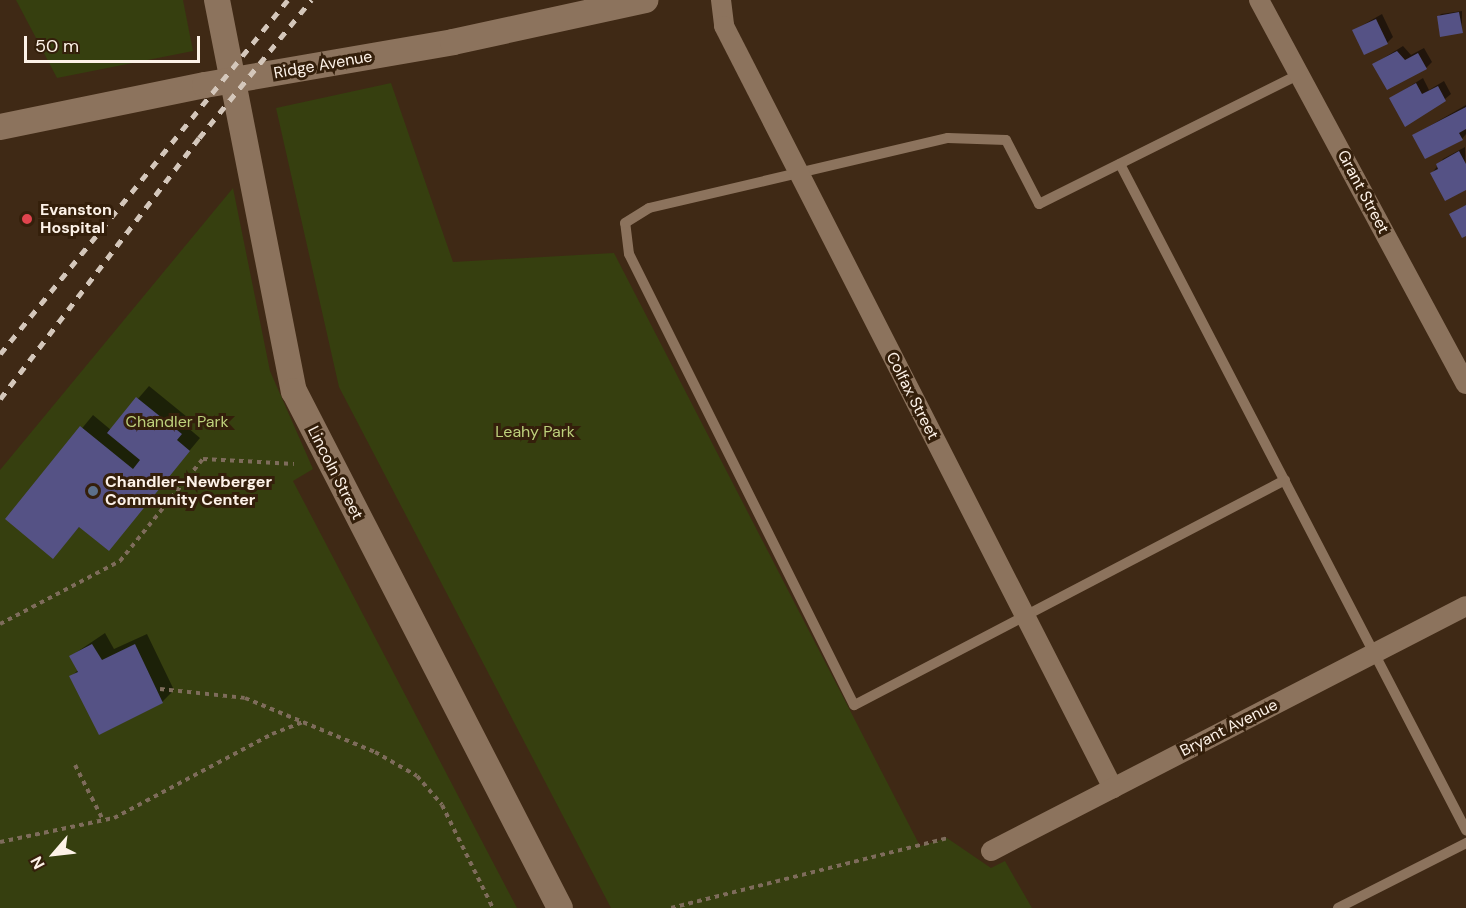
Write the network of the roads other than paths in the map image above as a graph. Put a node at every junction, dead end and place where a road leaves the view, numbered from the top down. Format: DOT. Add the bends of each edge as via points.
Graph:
graph roads {
  1 [pos="217,0"];
  2 [pos="645,0"];
  3 [pos="721,0"];
  4 [pos="1259,0"];
  5 [pos="1300,74"];
  6 [pos="233,80"];
  7 [pos="0,126"];
  8 [pos="1120,164"];
  9 [pos="796,171"];
  10 [pos="1466,384"];
  11 [pos="1284,480"];
  12 [pos="1466,606"];
  13 [pos="1025,616"];
  14 [pos="1374,653"];
  15 [pos="1113,788"];
  16 [pos="1466,830"];
  17 [pos="1466,843"];
  18 [pos="992,851"];
  19 [pos="560,908"];
  20 [pos="1338,908"];
  1 -- 6 [label="street, Lincoln Street"];
  2 -- 6 [label="street, Ridge Avenue" via="453,42"];
  3 -- 9 [label="street, Colfax Street" via="724,26"];
  4 -- 5 [label="street, Grant Street"];
  5 -- 8 [label="lane"];
  5 -- 10 [label="street, Grant Street"];
  6 -- 7 [label="street, Ridge Avenue"];
  6 -- 19 [label="street, Lincoln Street" via="294,391"];
  8 -- 9 [label="lane" via="1039,204 1006,140 948,138"];
  8 -- 11 [label="lane"];
  9 -- 13 [label="street, Colfax Street"];
  9 -- 13 [label="lane" via="636,213 624,223 625,238 854,705"];
  11 -- 13 [label="lane"];
  11 -- 14 [label="lane"];
  12 -- 14 [label="street, Bryant Avenue"];
  13 -- 15 [label="street, Colfax Street"];
  14 -- 15 [label="street, Bryant Avenue"];
  14 -- 16 [label="lane"];
  15 -- 18 [label="street, Bryant Avenue"];
  17 -- 20 [label="lane"];
}
